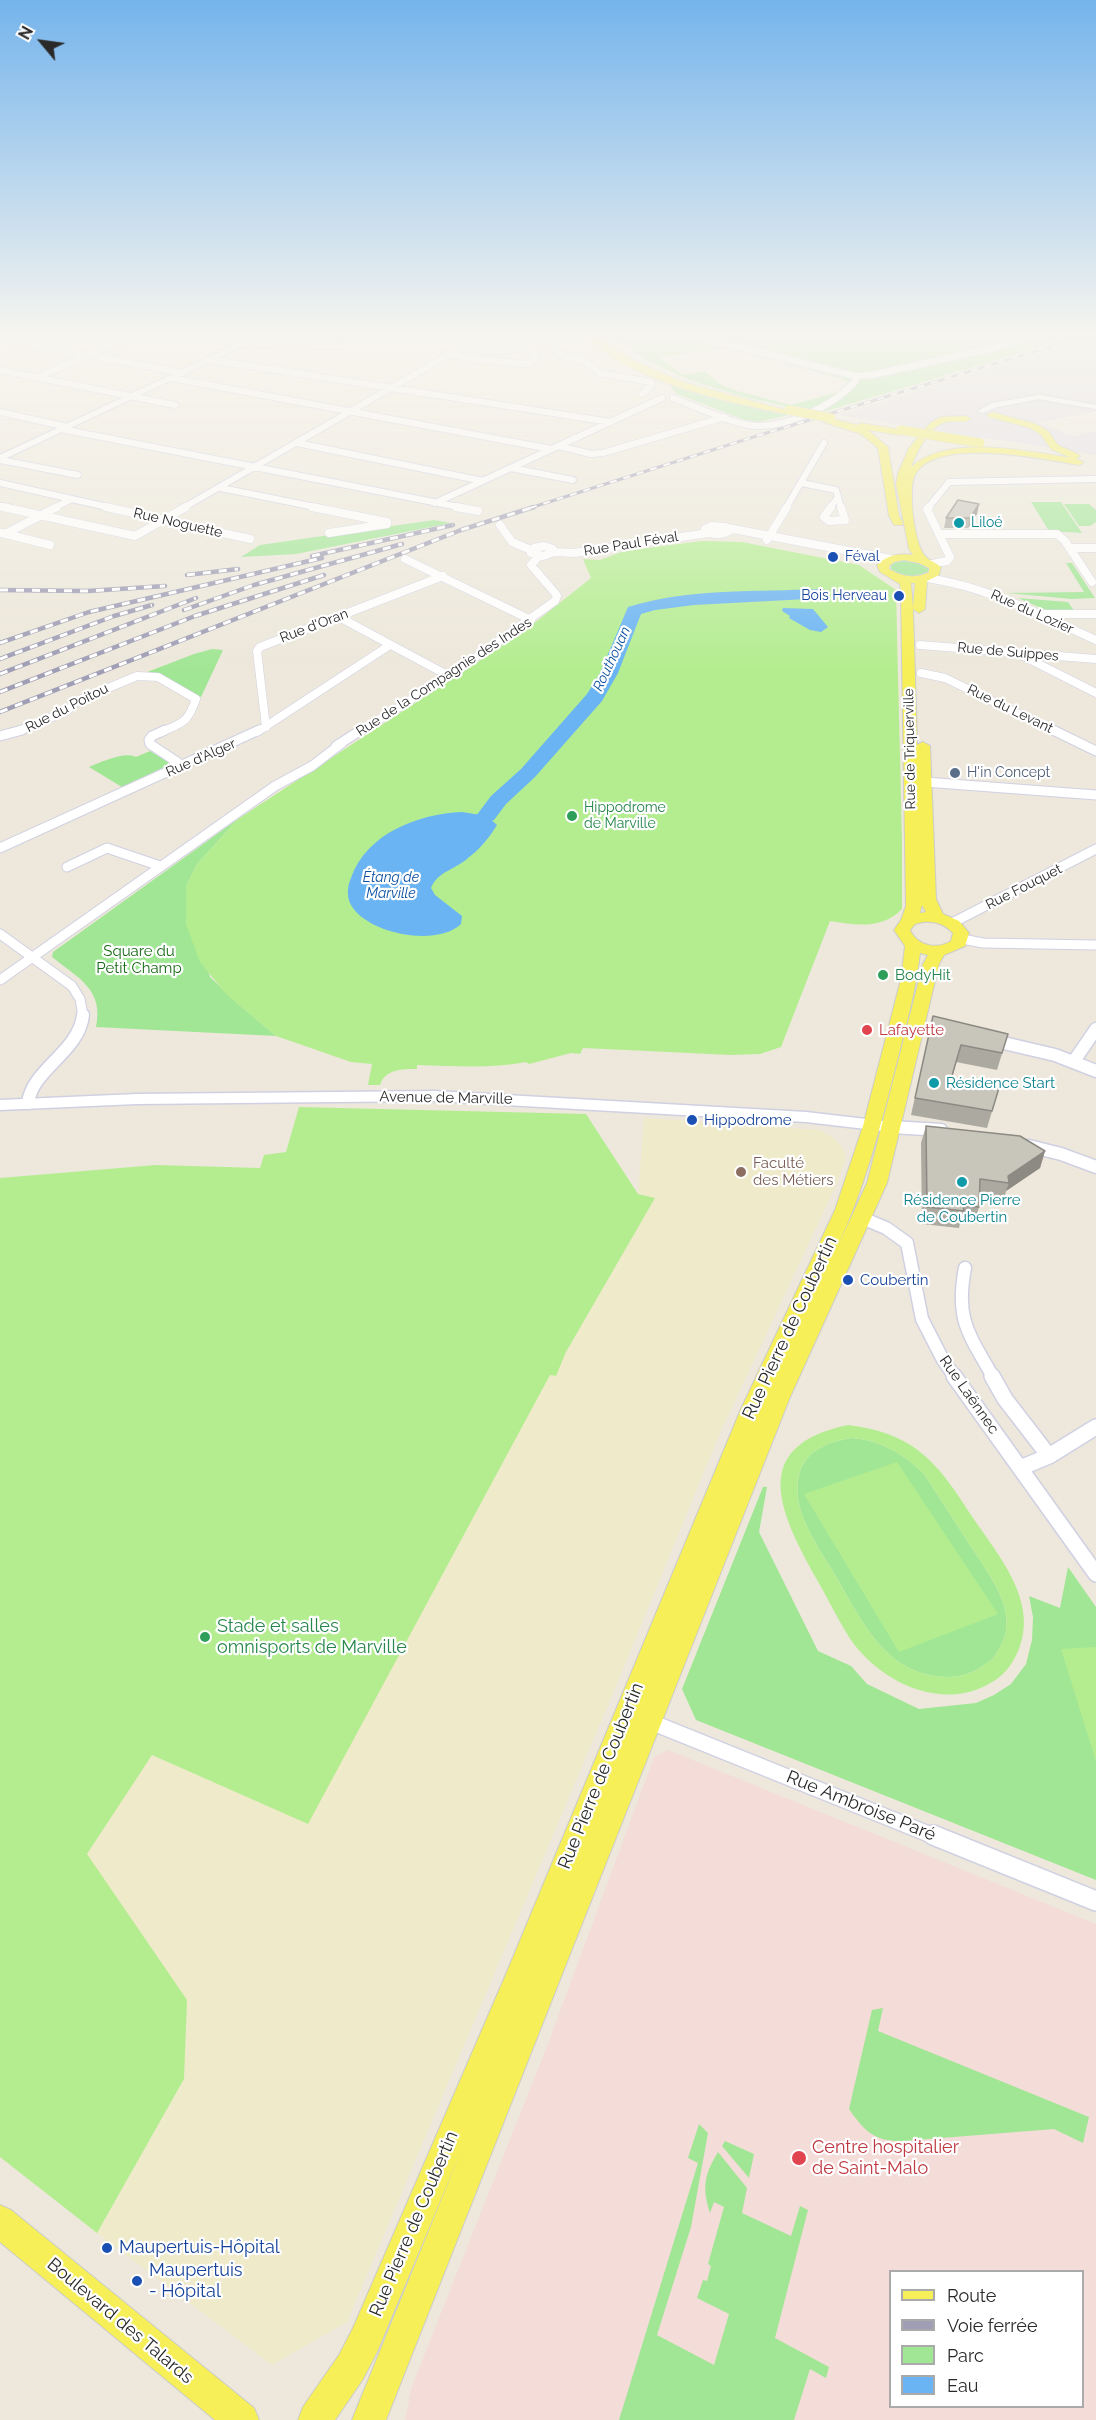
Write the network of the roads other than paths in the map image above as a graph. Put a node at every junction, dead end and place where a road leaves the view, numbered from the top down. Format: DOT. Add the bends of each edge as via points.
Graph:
graph roads {
  1 [pos="29,445"];
  2 [pos="147,445"];
  3 [pos="294,445"];
  4 [pos="306,445"];
  5 [pos="529,445"];
  6 [pos="631,445"];
  7 [pos="823,445"];
  8 [pos="882,445"];
  9 [pos="913,445"];
  10 [pos="917,445"];
  11 [pos="984,445"];
  12 [pos="986,445"];
  13 [pos="1033,445"];
  14 [pos="1053,445"];
  15 [pos="559,446"];
  16 [pos="1005,447"];
  17 [pos="551,449"];
  18 [pos="0,459"];
  19 [pos="1086,461"];
  20 [pos="256,467"];
  21 [pos="511,468"];
  22 [pos="78,476"];
  23 [pos="1096,479"];
  24 [pos="573,480"];
  25 [pos="483,481"];
  26 [pos="0,483"];
  27 [pos="802,483"];
  28 [pos="221,488"];
  29 [pos="839,496"];
  30 [pos="72,499"];
  31 [pos="435,503"];
  32 [pos="0,506"];
  33 [pos="907,508"];
  34 [pos="478,511"];
  35 [pos="40,516"];
  36 [pos="165,520"];
  37 [pos="898,524"];
  38 [pos="500,525"];
  39 [pos="3,533"];
  40 [pos="328,533"];
  41 [pos="939,534"];
  42 [pos="769,538"];
  43 [pos="250,539"];
  44 [pos="50,545"];
  45 [pos="1070,548"];
  46 [pos="1096,548"];
  47 [pos="531,550"];
  48 [pos="554,552"];
  49 [pos="539,556"];
  50 [pos="405,559"];
  51 [pos="891,561"];
  52 [pos="926,573"];
  53 [pos="443,576"];
  54 [pos="901,578"];
  55 [pos="1092,582"];
  56 [pos="964,584"];
  57 [pos="1037,614"];
  58 [pos="1096,614"];
  59 [pos="339,617"];
  60 [pos="531,620"];
  61 [pos="1096,640"];
  62 [pos="390,645"];
  63 [pos="920,645"];
  64 [pos="1015,652"];
  65 [pos="1096,659"];
  66 [pos="921,673"];
  67 [pos="448,676"];
  68 [pos="1096,693"];
  69 [pos="266,727"];
  70 [pos="0,736"];
  71 [pos="1096,751"];
  72 [pos="183,766"];
  73 [pos="924,782"];
  74 [pos="1096,795"];
  75 [pos="0,848"];
  76 [pos="1096,849"];
  77 [pos="160,866"];
  78 [pos="67,867"];
  79 [pos="945,920"];
  80 [pos="909,921"];
  81 [pos="0,934"];
  82 [pos="962,939"];
  83 [pos="913,945"];
  84 [pos="1096,945"];
  85 [pos="938,951"];
  86 [pos="31,958"];
  87 [pos="0,980"];
  88 [pos="1096,1029"];
  89 [pos="985,1039"];
  90 [pos="1074,1061"];
  91 [pos="1096,1071"];
  92 [pos="28,1103"];
  93 [pos="0,1105"];
  94 [pos="882,1126"];
  95 [pos="957,1131"];
  96 [pos="1021,1144"];
  97 [pos="1096,1167"];
  98 [pos="862,1218"];
  99 [pos="965,1268"];
  100 [pos="1096,1427"];
  101 [pos="1049,1456"];
  102 [pos="1020,1468"];
  103 [pos="1096,1575"];
  104 [pos="638,1716"];
  105 [pos="1096,1901"];
  106 [pos="0,2221"];
  107 [pos="242,2420"];
  108 [pos="321,2420"];
  109 [pos="369,2420"];
  1 -- 18 [label="main road"];
  2 -- 20 [label="street"];
  3 -- 20 [label="street"];
  4 -- 25 [label="street"];
  5 -- 17 [label="street"];
  6 -- 15 [label="street" via="591,454"];
  7 -- 27 [label="street"];
  8 -- 37 [label="main road"];
  9 -- 37 [label="main road" via="905,456 897,484"];
  10 -- 33 [label="main road, Rue de Triquerville" via="901,484"];
  11 -- 19 [label="main road"];
  12 -- 16 [label="main road"];
  13 -- 16 [label="main road"];
  14 -- 19 [label="main road"];
  15 -- 17 [label="street"];
  16 -- 19 [label="main road"];
  17 -- 21 [label="street"];
  18 -- 22 [label="street"];
  19 -- 33 [label="main road" via="985,450 939,455 912,470"];
  20 -- 28 [label="street"];
  20 -- 31 [label="street"];
  21 -- 24 [label="street"];
  21 -- 25 [label="street"];
  23 -- 41 [label="street" via="951,481 927,509"];
  25 -- 31 [label="street"];
  26 -- 30 [label="street, Rue Noguette"];
  27 -- 29 [label="street" via="831,487"];
  27 -- 42 [label="street"];
  28 -- 36 [label="street"];
  28 -- 40 [label="street" via="387,524"];
  30 -- 35 [label="street"];
  30 -- 36 [label="street, Rue Noguette"];
  31 -- 34 [label="street"];
  32 -- 35 [label="street"];
  33 -- 52 [label="main road, Rue de Triquerville" via="915,549"];
  35 -- 36 [label="street" via="131,537"];
  35 -- 39 [label="street"];
  36 -- 43 [label="street, Rue Noguette"];
  37 -- 51 [label="main road" via="903,547"];
  38 -- 47 [label="street" via="515,545"];
  39 -- 44 [label="street"];
  41 -- 45 [label="street" via="1051,533 1062,537"];
  41 -- 52 [label="street" via="950,557"];
  42 -- 48 [label="street, Rue Paul Féval" via="712,526 705,529 708,532"];
  42 -- 51 [label="street" via="867,560"];
  45 -- 46 [label="street"];
  45 -- 55 [label="street"];
  47 -- 48 [label="street" via="547,547"];
  47 -- 49 [label="street"];
  48 -- 49 [label="street"];
  49 -- 60 [label="street, Rue de la Compagnie des Indes" via="531,565 557,596"];
  50 -- 53 [label="street"];
  51 -- 52 [label="main road"];
  51 -- 54 [label="main road" via="888,573"];
  52 -- 54 [label="main road"];
  52 -- 56 [label="street, Rue du Lozier"];
  52 -- 56 [label="street, Rue du Lozier"];
  52 -- 56 [label="street, Rue du Lozier" via="939,583"];
  52 -- 63 [label="main road, Rue de Triquerville"];
  53 -- 59 [label="street, Rue d'Oran"];
  53 -- 60 [label="street"];
  54 -- 80 [label="main road, Rue de Triquerville" via="906,584 914,906"];
  56 -- 57 [label="street, Rue du Lozier"];
  57 -- 58 [label="street"];
  57 -- 61 [label="street, Rue du Lozier"];
  59 -- 62 [label="street"];
  59 -- 69 [label="street, Rue d'Oran" via="266,644 257,651"];
  60 -- 67 [label="street, Rue de la Compagnie des Indes"];
  62 -- 67 [label="street"];
  62 -- 69 [label="street, Rue d'Alger"];
  63 -- 64 [label="street, Rue de Suippes"];
  63 -- 66 [label="main road, Rue de Triquerville"];
  64 -- 65 [label="street, Rue de Suippes"];
  64 -- 68 [label="street" via="1030,663"];
  66 -- 71 [label="street, Rue du Levant" via="945,678"];
  66 -- 73 [label="main road, Rue de Triquerville"];
  67 -- 77 [label="street, Rue de la Compagnie des Indes" via="275,786"];
  69 -- 72 [label="street, Rue d'Alger"];
  70 -- 72 [label="street, Rue du Poitou" via="37,725 67,711 77,701 129,678 149,675 174,684 197,702 185,722 152,736 150,744"];
  72 -- 75 [label="street, Rue d'Alger"];
  73 -- 74 [label="street"];
  73 -- 79 [label="main road, Rue de Triquerville" via="928,899"];
  76 -- 79 [label="street, Rue Fouquet"];
  77 -- 78 [label="street" via="107,848"];
  77 -- 86 [label="street, Rue de la Compagnie des Indes"];
  79 -- 80 [label="main road" via="922,917"];
  79 -- 82 [label="main road, Rue de Triquerville" via="961,933"];
  80 -- 83 [label="main road, Rue de Triquerville" via="902,930"];
  81 -- 86 [label="street"];
  82 -- 84 [label="street" via="983,943"];
  82 -- 85 [label="main road" via="955,947"];
  83 -- 85 [label="main road"];
  83 -- 94 [label="main road"];
  85 -- 94 [label="main road" via="931,964 923,1024"];
  86 -- 87 [label="street, Rue de la Compagnie des Indes"];
  86 -- 92 [label="street" via="72,986 85,1010 83,1024 74,1039 32,1090"];
  88 -- 90 [label="street"];
  89 -- 90 [label="street"];
  90 -- 91 [label="street"];
  92 -- 93 [label="street, Avenue de Marville"];
  92 -- 94 [label="street, Avenue de Marville" via="199,1097 435,1096 806,1117"];
  94 -- 95 [label="street"];
  94 -- 98 [label="main road, Rue Pierre de Coubertin" via="878,1184"];
  94 -- 104 [label="main road, Rue Pierre de Coubertin" via="752,1409"];
  96 -- 97 [label="street"];
  98 -- 102 [label="street, Rue Laënnec" via="907,1243 922,1319 932,1341"];
  98 -- 104 [label="main road, Rue Pierre de Coubertin"];
  99 -- 101 [label="street" via="961,1313 970,1336 1005,1399"];
  100 -- 101 [label="street"];
  101 -- 102 [label="street"];
  102 -- 103 [label="street, Rue Laënnec"];
  104 -- 105 [label="street, Rue Ambroise Paré"];
  104 -- 108 [label="main road, Rue Pierre de Coubertin" via="514,1989 365,2340"];
  104 -- 109 [label="main road, Rue Pierre de Coubertin"];
  106 -- 107 [label="main road, Boulevard des Talards"];
}
